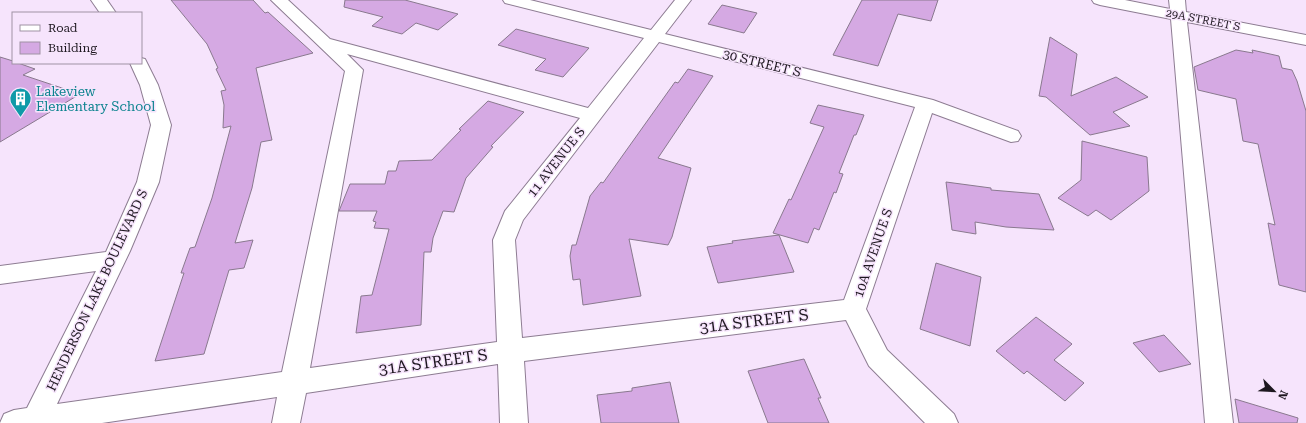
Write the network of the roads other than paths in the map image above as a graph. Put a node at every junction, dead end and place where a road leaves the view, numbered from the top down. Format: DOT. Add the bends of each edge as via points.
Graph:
graph roads {
  1 [pos="100,0"];
  2 [pos="278,0"];
  3 [pos="511,0"];
  4 [pos="683,0"];
  5 [pos="1100,0"];
  6 [pos="1177,8"];
  7 [pos="107,12"];
  8 [pos="654,36"];
  9 [pos="1306,40"];
  10 [pos="323,42"];
  11 [pos="386,59"];
  12 [pos="139,64"];
  13 [pos="350,88"];
  14 [pos="926,104"];
  15 [pos="592,115"];
  16 [pos="1010,136"];
  17 [pos="113,260"];
  18 [pos="0,275"];
  19 [pos="853,309"];
  20 [pos="511,351"];
  21 [pos="294,382"];
  22 [pos="28,422"];
  23 [pos="286,423"];
  24 [pos="514,423"];
  25 [pos="944,423"];
  26 [pos="1219,423"];
  1 -- 7 [label="street"];
  2 -- 10 [label="street"];
  3 -- 8 [label="street, 30 STREET S"];
  4 -- 8 [label="street, 11 AVENUE S"];
  5 -- 6 [label="street, 29A STREET S"];
  6 -- 9 [label="street, 29A STREET S"];
  6 -- 26 [label="street"];
  8 -- 14 [label="street, 30 STREET S"];
  8 -- 15 [label="street, 11 AVENUE S"];
  10 -- 11 [label="street"];
  10 -- 13 [label="street" via="354,70"];
  11 -- 13 [label="street"];
  11 -- 15 [label="street"];
  12 -- 17 [label="street, HENDERSON LAKE BOULEVARD S" via="149,85 161,125 148,182"];
  13 -- 21 [label="street"];
  14 -- 16 [label="street, 30 STREET S"];
  14 -- 19 [label="street, 10A AVENUE S"];
  15 -- 20 [label="street, 11 AVENUE S" via="513,217 504,240"];
  17 -- 18 [label="street"];
  17 -- 22 [label="street, HENDERSON LAKE BOULEVARD S"];
  19 -- 20 [label="street, 31A STREET S"];
  19 -- 25 [label="street, 10A AVENUE S" via="878,358"];
  20 -- 21 [label="street, 31A STREET S"];
  20 -- 24 [label="street, 11 AVENUE S"];
  21 -- 22 [label="street, 31A STREET S"];
  21 -- 23 [label="street"];
}
